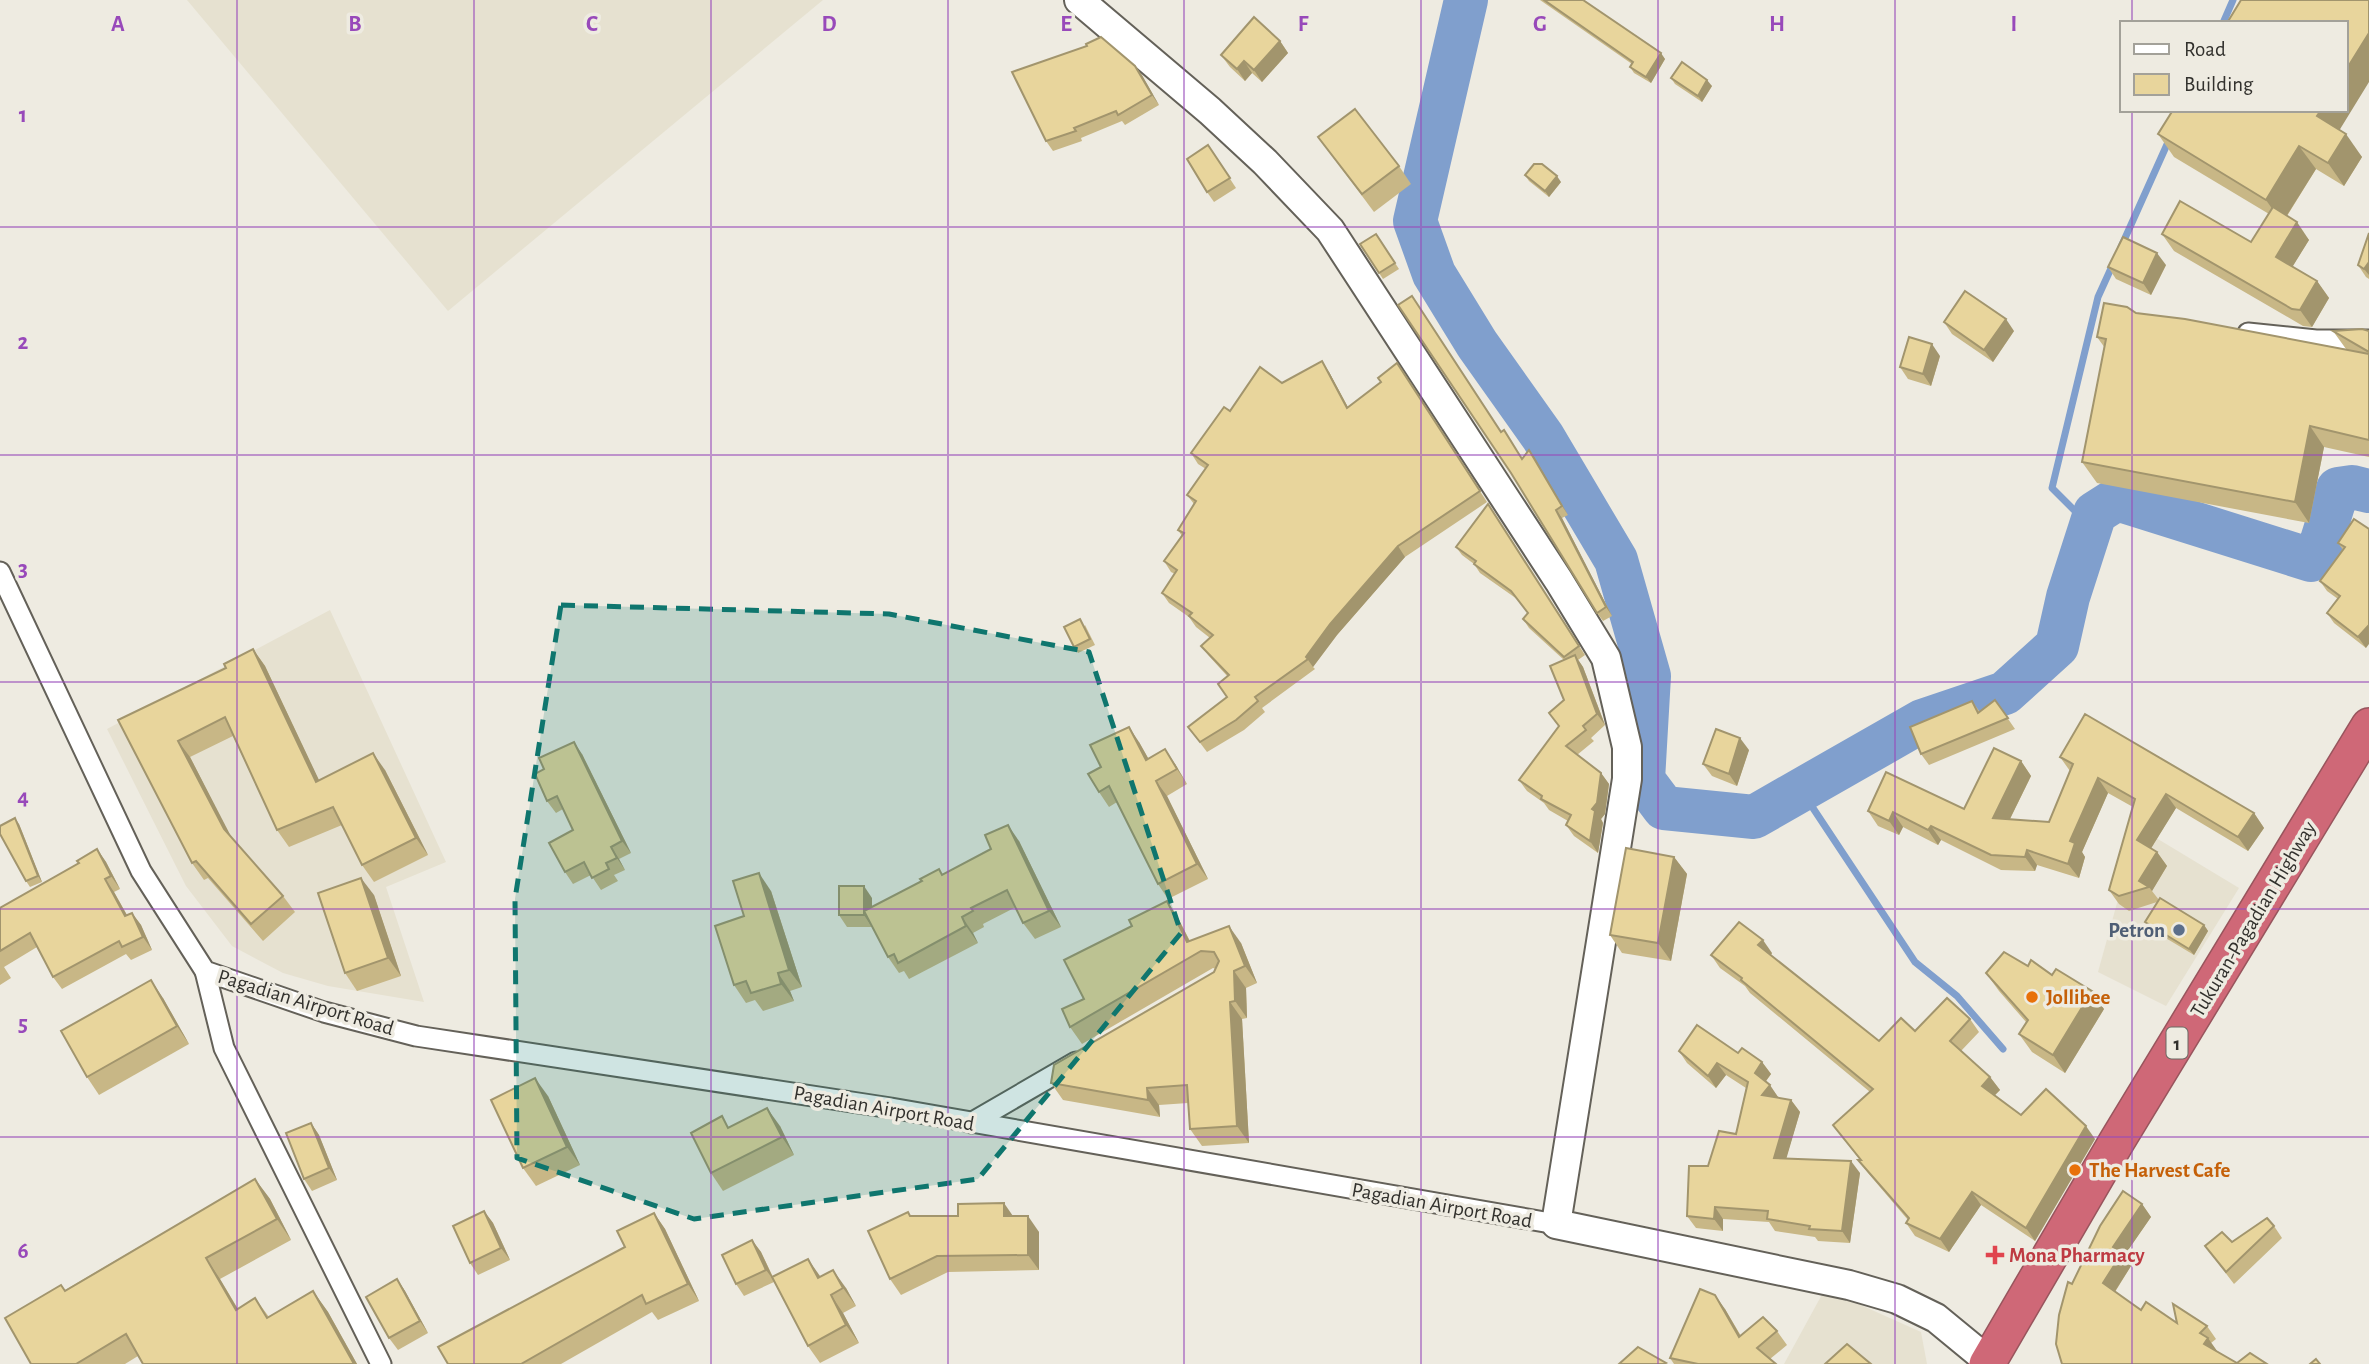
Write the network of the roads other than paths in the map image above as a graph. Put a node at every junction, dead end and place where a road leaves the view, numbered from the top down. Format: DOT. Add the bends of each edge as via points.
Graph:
graph roads {
  1 [pos="1079,0"];
  2 [pos="2227,331"];
  3 [pos="2369,340"];
  4 [pos="0,572"];
  5 [pos="2369,726"];
  6 [pos="205,971"];
  7 [pos="1089,1054"];
  8 [pos="971,1123"];
  9 [pos="1556,1224"];
  10 [pos="1990,1363"];
  11 [pos="381,1364"];
  1 -- 9 [label="street" via="1219,119 1330,230 1605,658 1627,747 1627,779"];
  2 -- 3 [label="street"];
  4 -- 6 [label="street, Pagadian Airport Road" via="141,871"];
  5 -- 10 [label="highway, Tukuran-Pagadian Highway / 1" via="2117,1142"];
  6 -- 8 [label="street, Pagadian Airport Road" via="324,1012 416,1036"];
  6 -- 11 [label="street" via="223,1048"];
  7 -- 8 [label="street"];
  8 -- 9 [label="street, Pagadian Airport Road"];
  9 -- 10 [label="street, Pagadian Airport Road" via="1849,1284 1897,1299 1936,1318"];
}
